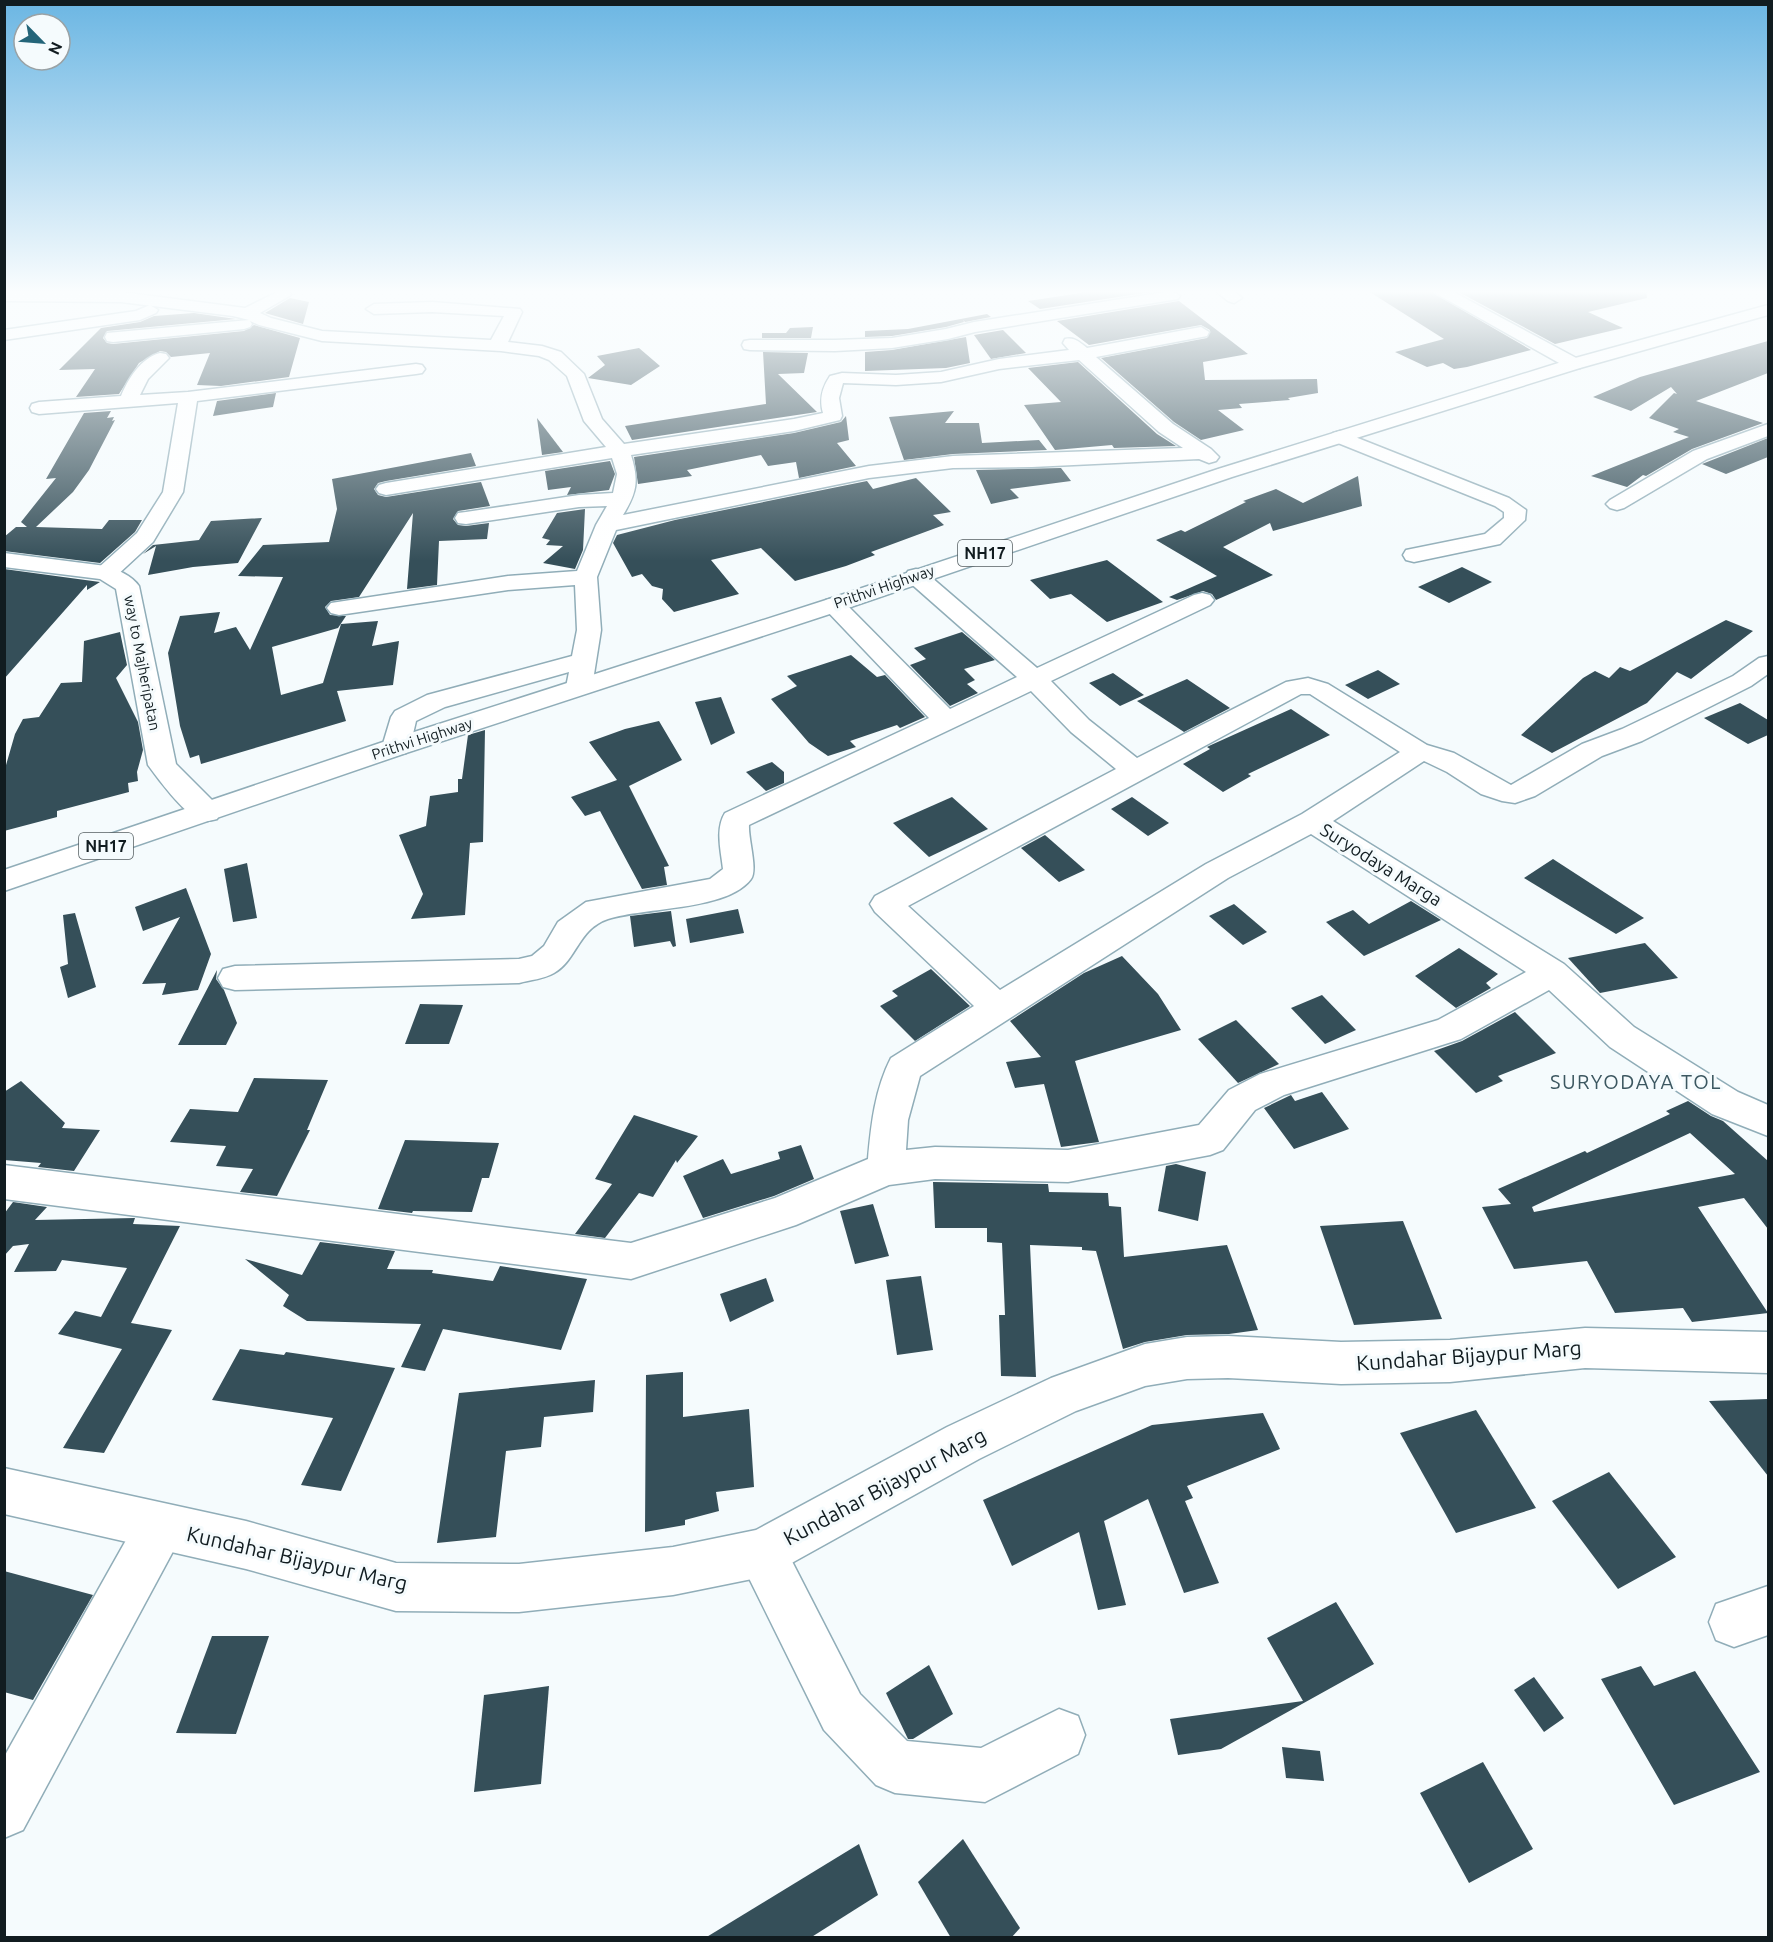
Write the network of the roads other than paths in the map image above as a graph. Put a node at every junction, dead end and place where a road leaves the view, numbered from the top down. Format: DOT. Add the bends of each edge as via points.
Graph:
graph roads {
  1 [pos="140,380"];
  2 [pos="332,380"];
  3 [pos="577,380"];
  4 [pos="848,380"];
  5 [pos="1112,380"];
  6 [pos="1524,380"];
  7 [pos="188,398"];
  8 [pos="129,401"];
  9 [pos="39,408"];
  10 [pos="1768,430"];
  11 [pos="1340,437"];
  12 [pos="619,450"];
  13 [pos="1204,453"];
  14 [pos="1225,473"];
  15 [pos="386,489"];
  16 [pos="622,499"];
  17 [pos="1617,504"];
  18 [pos="466,518"];
  19 [pos="607,525"];
  20 [pos="1414,555"];
  21 [pos="4,560"];
  22 [pos="106,573"];
  23 [pos="916,576"];
  24 [pos="586,577"];
  25 [pos="1202,600"];
  26 [pos="834,605"];
  27 [pos="339,608"];
  28 [pos="584,660"];
  29 [pos="1768,663"];
  30 [pos="1034,679"];
  31 [pos="579,687"];
  32 [pos="946,720"];
  33 [pos="396,747"];
  34 [pos="1419,752"];
  35 [pos="1135,770"];
  36 [pos="207,812"];
  37 [pos="1312,821"];
  38 [pos="4,881"];
  39 [pos="1552,973"];
  40 [pos="235,978"];
  41 [pos="998,1008"];
  42 [pos="1768,1121"];
  43 [pos="886,1169"];
  44 [pos="4,1182"];
  45 [pos="1768,1353"];
  46 [pos="4,1491"];
  47 [pos="160,1527"];
  48 [pos="762,1553"];
  49 [pos="1059,1735"];
  50 [pos="4,1811"];
  1 -- 8 [label="main road"];
  2 -- 7 [label="main road"];
  3 -- 12 [label="main road" via="593,420"];
  4 -- 12 [label="main road" via="836,380 829,403 833,416"];
  5 -- 13 [label="main road" via="1166,428"];
  6 -- 11 [label="main road, Prithvi Highway / NH17"];
  7 -- 8 [label="main road"];
  7 -- 22 [label="main road" via="173,492 145,537"];
  8 -- 9 [label="main road"];
  10 -- 17 [label="main road" via="1700,455"];
  11 -- 14 [label="main road, Prithvi Highway / NH17"];
  11 -- 20 [label="main road" via="1515,510 1514,520 1492,539"];
  12 -- 15 [label="main road"];
  12 -- 16 [label="main road" via="627,474"];
  13 -- 14 [label="main road"];
  13 -- 19 [label="main road" via="953,462 869,472"];
  14 -- 23 [label="main road, Prithvi Highway / NH17"];
  16 -- 18 [label="main road" via="579,501"];
  16 -- 19 [label="main road"];
  19 -- 24 [label="main road"];
  21 -- 22 [label="main road"];
  22 -- 36 [label="main road, way to Majheripatan" via="127,586 162,765"];
  23 -- 26 [label="main road, Prithvi Highway / NH17"];
  23 -- 30 [label="main road"];
  24 -- 27 [label="main road" via="508,583"];
  24 -- 28 [label="main road" via="589,630"];
  25 -- 30 [label="main road"];
  26 -- 31 [label="main road, Prithvi Highway / NH17"];
  26 -- 32 [label="main road"];
  28 -- 31 [label="main road"];
  28 -- 33 [label="main road" via="436,701 404,717"];
  29 -- 34 [label="main road" via="1742,681 1632,735 1592,750 1513,794 1430,752"];
  30 -- 32 [label="main road"];
  30 -- 35 [label="main road" via="1080,726"];
  31 -- 33 [label="main road, Prithvi Highway / NH17"];
  32 -- 40 [label="main road" via="735,820 739,873 719,888 597,910 569,930 556,954 542,965 519,971"];
  33 -- 36 [label="main road, Prithvi Highway / NH17"];
  34 -- 35 [label="main road" via="1319,689 1308,686 1295,687"];
  34 -- 37 [label="main road, Suryodaya Marga"];
  35 -- 41 [label="main road" via="886,904"];
  36 -- 38 [label="main road, Prithvi Highway / NH17"];
  37 -- 39 [label="main road, Suryodaya Marga"];
  37 -- 41 [label="main road" via="1217,871"];
  39 -- 42 [label="main road, Suryodaya Marga" via="1622,1037 1725,1103"];
  39 -- 43 [label="main road" via="1449,1030 1273,1084 1242,1100 1210,1139 1068,1166 935,1163"];
  41 -- 43 [label="main road" via="904,1068 890,1120"];
  43 -- 44 [label="main road" via="782,1213 631,1261"];
  45 -- 48 [label="main road, Kundahar Bijaypur Marg" via="1585,1348 1450,1361 1341,1363 1228,1357 1146,1365 1066,1394 963,1443"];
  46 -- 47 [label="main road, Kundahar Bijaypur Marg"];
  47 -- 48 [label="main road, Kundahar Bijaypur Marg" via="246,1545 396,1587 519,1588 673,1571"];
  47 -- 50 [label="main road"];
  48 -- 49 [label="main road" via="842,1712 895,1766 985,1775"];
}
